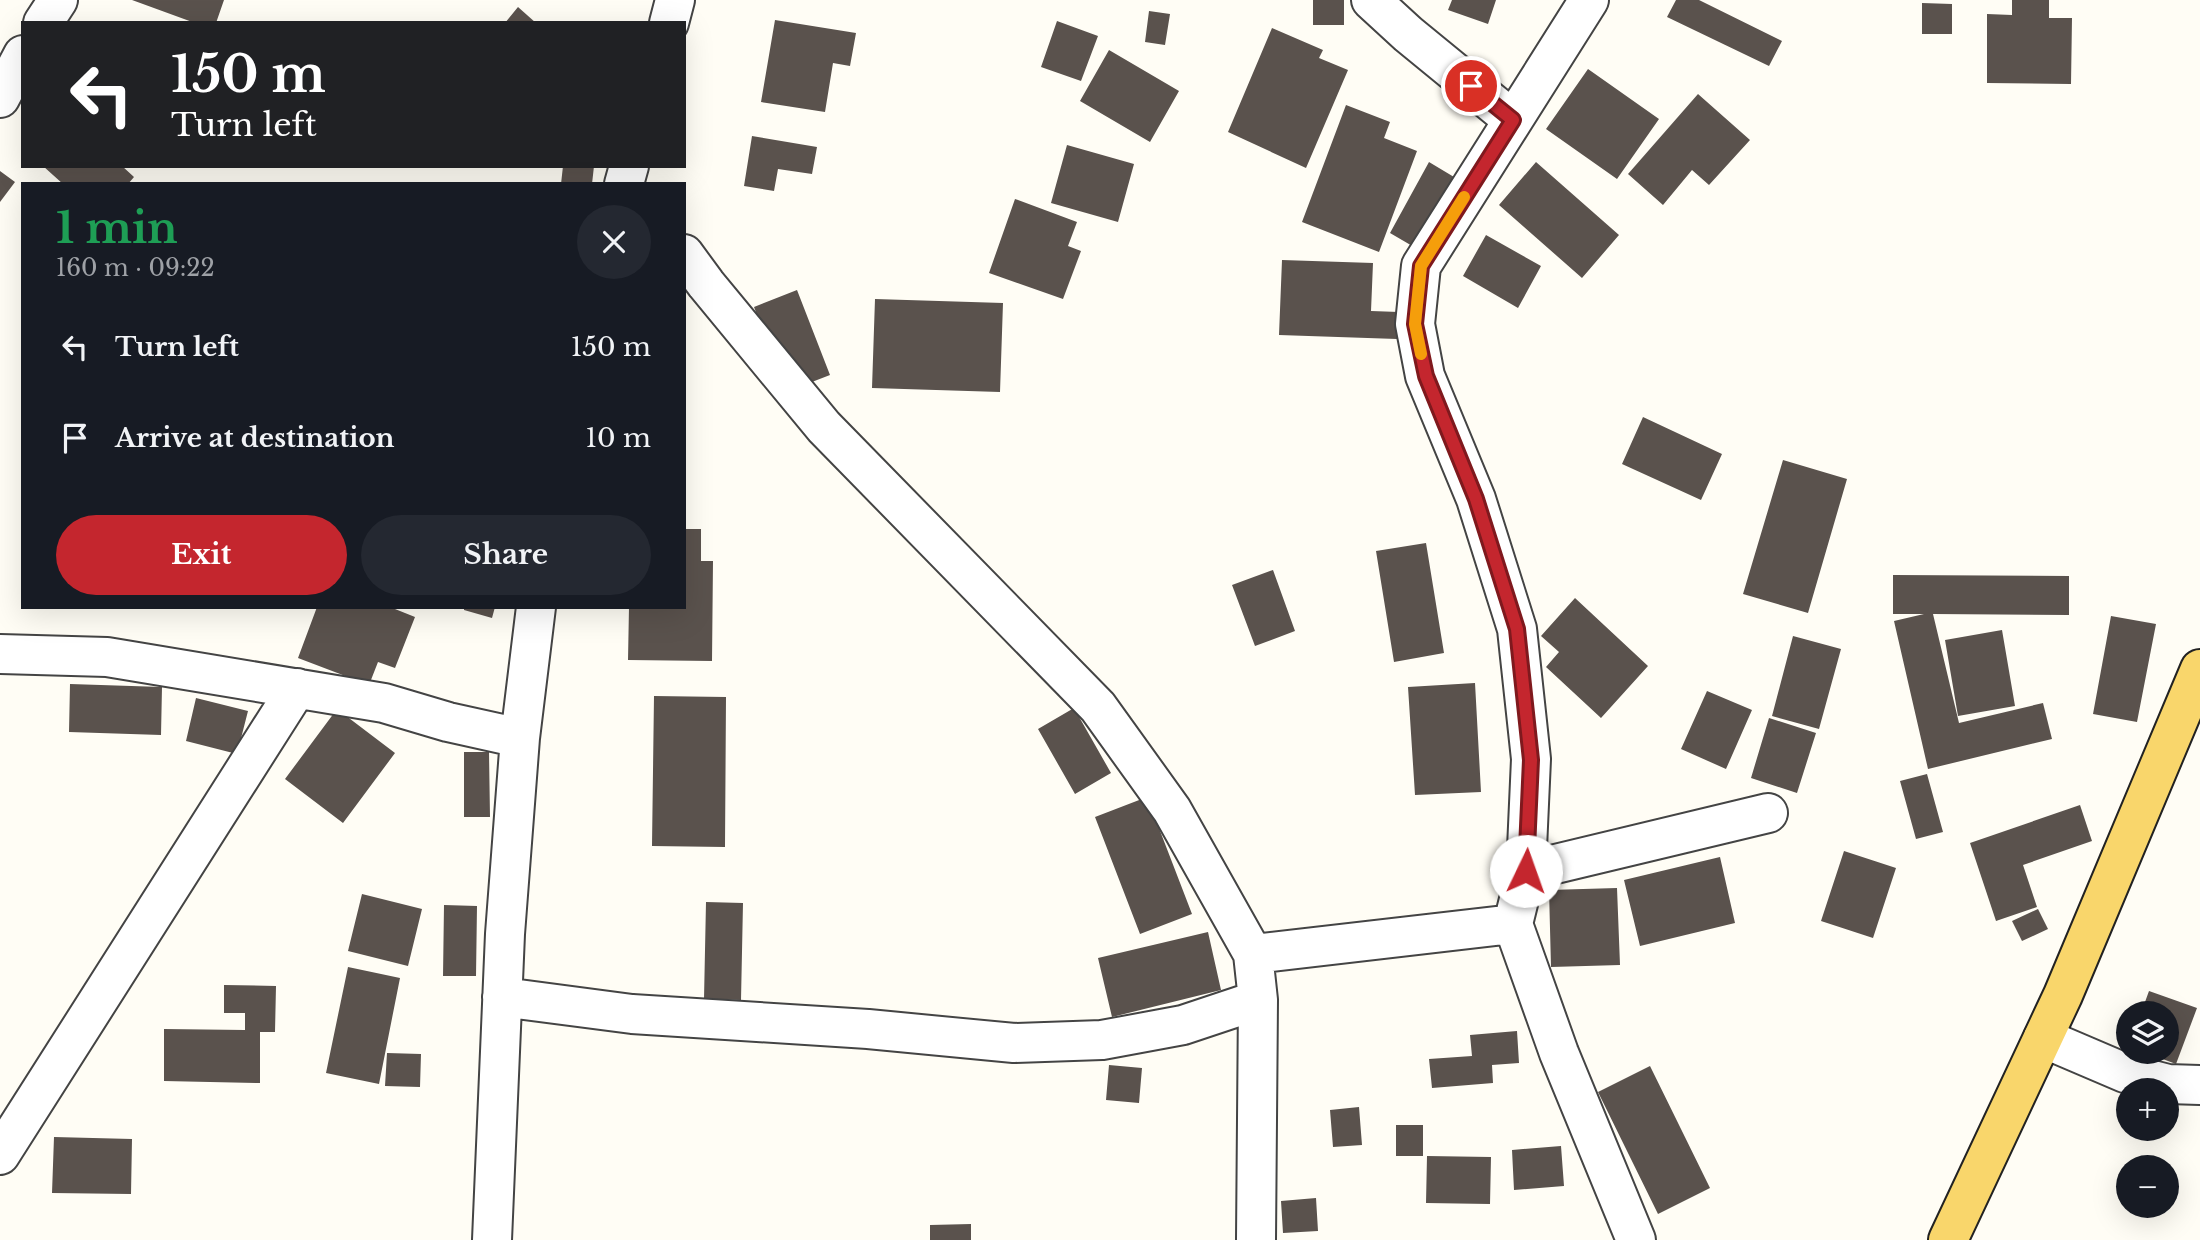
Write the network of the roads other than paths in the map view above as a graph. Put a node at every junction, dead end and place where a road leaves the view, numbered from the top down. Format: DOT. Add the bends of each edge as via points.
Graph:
graph roads {
  1 [pos="58,0"];
  2 [pos="675,0"];
  3 [pos="1371,0"];
  4 [pos="1589,0"];
  5 [pos="45,21"];
  6 [pos="669,21"];
  7 [pos="21,59"];
  8 [pos="0,98"];
  9 [pos="1513,120"];
  10 [pos="686,257"];
  11 [pos="536,609"];
  12 [pos="0,654"];
  13 [pos="2200,669"];
  14 [pos="297,688"];
  15 [pos="520,738"];
  16 [pos="1768,813"];
  17 [pos="1526,871"];
  18 [pos="1513,924"];
  19 [pos="1252,954"];
  20 [pos="502,997"];
  21 [pos="1258,1000"];
  22 [pos="2043,1038"];
  23 [pos="2200,1085"];
  24 [pos="0,1155"];
  25 [pos="492,1240"];
  26 [pos="1256,1240"];
  27 [pos="1636,1240"];
  28 [pos="1948,1240"];
  1 -- 5 [label="street"];
  2 -- 6 [label="street"];
  3 -- 9 [label="street"];
  4 -- 9 [label="street"];
  7 -- 8 [label="street"];
  9 -- 17 [label="street" via="1421,266 1415,324 1426,376 1476,499 1517,629 1531,760"];
  10 -- 19 [label="street" via="824,427 1098,707 1172,810"];
  11 -- 15 [label="street"];
  12 -- 14 [label="street" via="107,657"];
  13 -- 22 [label="main road"];
  14 -- 15 [label="street" via="384,703"];
  14 -- 24 [label="street"];
  15 -- 20 [label="street"];
  16 -- 17 [label="street"];
  17 -- 18 [label="street"];
  18 -- 19 [label="street"];
  18 -- 27 [label="street" via="1559,1053"];
  19 -- 21 [label="street"];
  20 -- 21 [label="street" via="632,1014 1014,1043 1102,1040 1183,1025"];
  20 -- 25 [label="street"];
  21 -- 26 [label="street"];
  22 -- 23 [label="street" via="2125,1073 2168,1084"];
  22 -- 28 [label="main road"];
}
